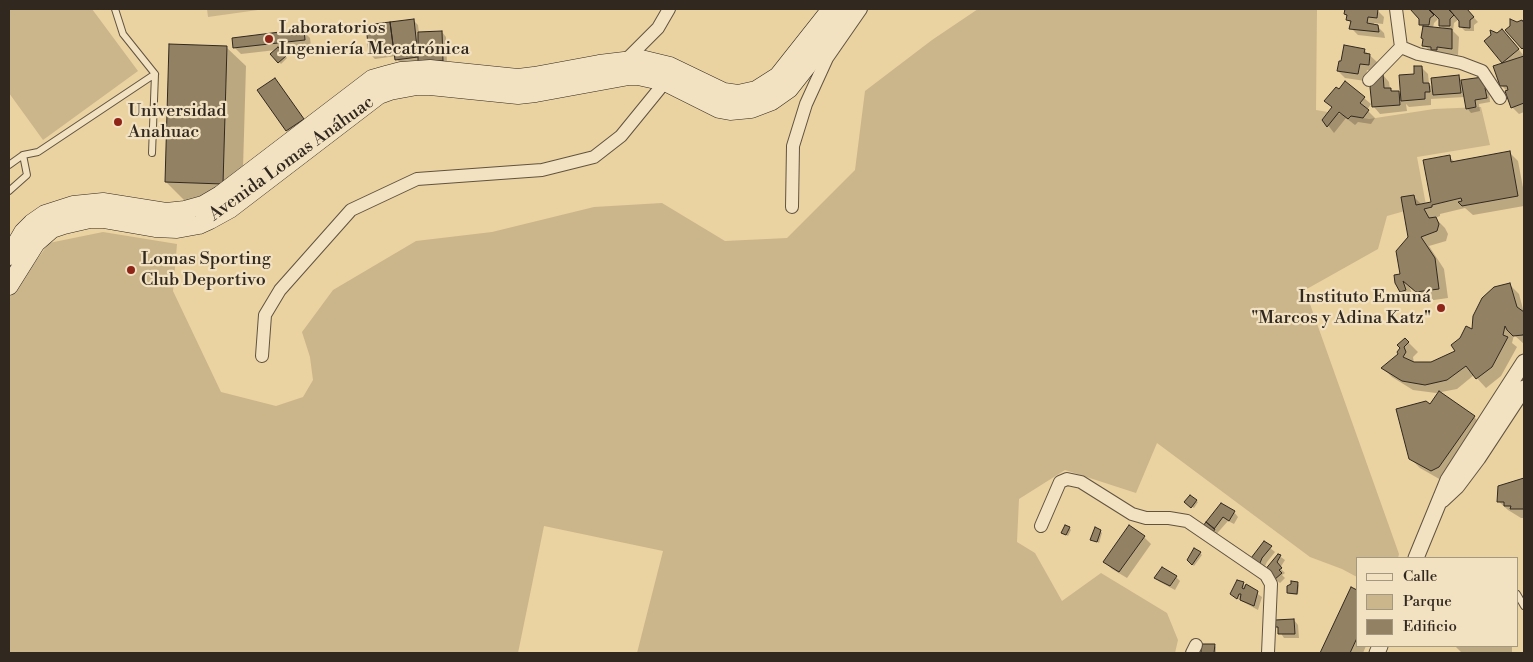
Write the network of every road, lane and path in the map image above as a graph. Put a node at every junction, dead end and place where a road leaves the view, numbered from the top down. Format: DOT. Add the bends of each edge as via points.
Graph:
graph roads {
  1 [pos="115,9"];
  2 [pos="669,9"];
  3 [pos="830,9"];
  4 [pos="852,9"];
  5 [pos="861,9"];
  6 [pos="1396,9"];
  7 [pos="1401,47"];
  8 [pos="627,68"];
  9 [pos="155,74"];
  10 [pos="668,74"];
  11 [pos="1369,80"];
  12 [pos="1500,98"];
  13 [pos="152,153"];
  14 [pos="23,155"];
  15 [pos="9,165"];
  16 [pos="9,191"];
  17 [pos="792,207"];
  18 [pos="9,256"];
  19 [pos="9,286"];
  20 [pos="262,356"];
  21 [pos="1524,362"];
  22 [pos="1520,385"];
  23 [pos="1041,526"];
  24 [pos="1416,557"];
  25 [pos="1268,653"];
  1 -- 9 [label="lane" via="122,34"];
  2 -- 8 [label="street"];
  3 -- 10 [label="main road, Avenida Lomas Anáhuac" via="778,76 756,90 738,94 724,92"];
  4 -- 10 [label="main road, Avenida Lomas Anáhuac" via="796,81 781,96 762,106 739,111 719,109"];
  5 -- 17 [label="street" via="826,58 806,104 793,146"];
  6 -- 7 [label="street"];
  7 -- 11 [label="street"];
  7 -- 12 [label="street" via="1482,71"];
  8 -- 10 [label="main road, Avenida Lomas Anáhuac" via="641,59"];
  8 -- 18 [label="main road, Avenida Lomas Anáhuac" via="518,78 430,69 401,71 372,79 204,205 166,212 103,202 73,205 45,214 32,223"];
  8 -- 19 [label="main road, Avenida Lomas Anáhuac" via="518,95 430,86 390,91 379,95 215,218 177,229 103,219 64,225 36,243"];
  9 -- 13 [label="lane"];
  9 -- 14 [label="lane" via="38,152"];
  10 -- 20 [label="street" via="621,136 594,157 542,170 417,179 351,210 280,290 265,315"];
  14 -- 15 [label="lane"];
  14 -- 16 [label="lane" via="28,176"];
  21 -- 22 [label="street"];
  22 -- 24 [label="street" via="1478,458 1457,486 1437,504"];
  23 -- 25 [label="street" via="1060,482 1067,479 1081,482 1132,514 1187,521 1266,575 1270,584"];
}
